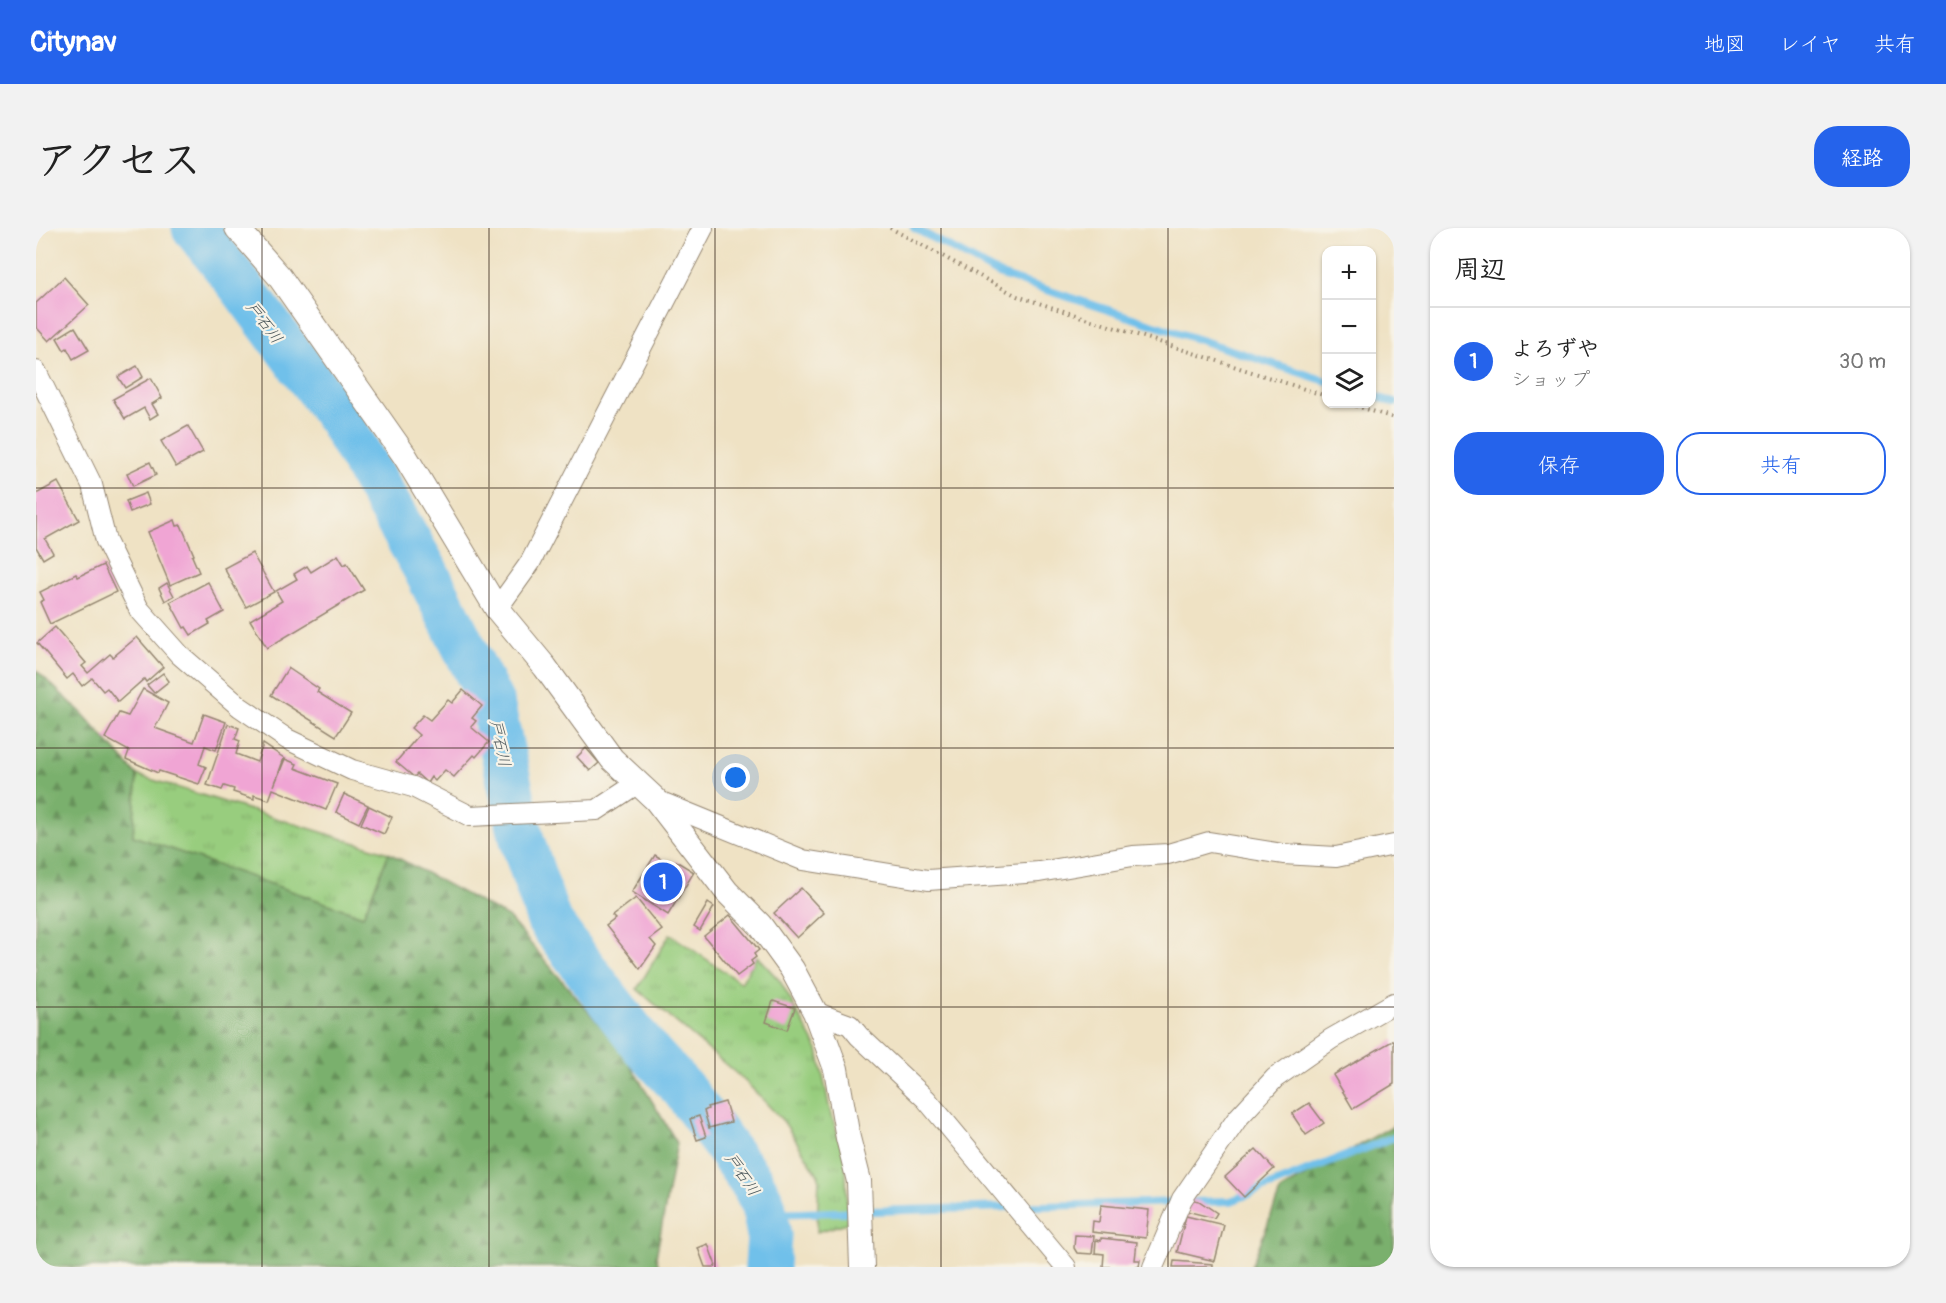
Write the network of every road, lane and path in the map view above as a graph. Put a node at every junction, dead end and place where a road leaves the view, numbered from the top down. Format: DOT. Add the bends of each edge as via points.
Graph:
graph roads {
  1 [pos="237,228"];
  2 [pos="704,228"];
  3 [pos="890,228"];
  4 [pos="36,371"];
  5 [pos="1322,395"];
  6 [pos="1363,408"];
  7 [pos="1394,418"];
  8 [pos="497,609"];
  9 [pos="638,783"];
  10 [pos="656,800"];
  11 [pos="1394,845"];
  12 [pos="1394,1003"];
  13 [pos="815,1012"];
  14 [pos="862,1267"];
  15 [pos="1066,1267"];
  16 [pos="1153,1267"];
  1 -- 8 [label="street" via="279,276 405,456"];
  2 -- 8 [label="street" via="530,563"];
  3 -- 5 [label="path" via="1017,296"];
  4 -- 9 [label="street" via="92,485 106,541 139,609 180,655 240,707 287,739 352,770 413,788 470,816 597,810"];
  6 -- 7 [label="path"];
  8 -- 9 [label="street" via="612,759"];
  9 -- 10 [label="street"];
  10 -- 11 [label="street" via="804,860 928,880 1039,872 1168,854 1209,842 1283,854 1336,857"];
  10 -- 13 [label="street" via="727,892 760,924 792,969"];
  12 -- 16 [label="street" via="1275,1077 1238,1119 1182,1199"];
  13 -- 14 [label="street" via="836,1069 859,1180"];
  13 -- 15 [label="street" via="850,1025 926,1099"];
}
